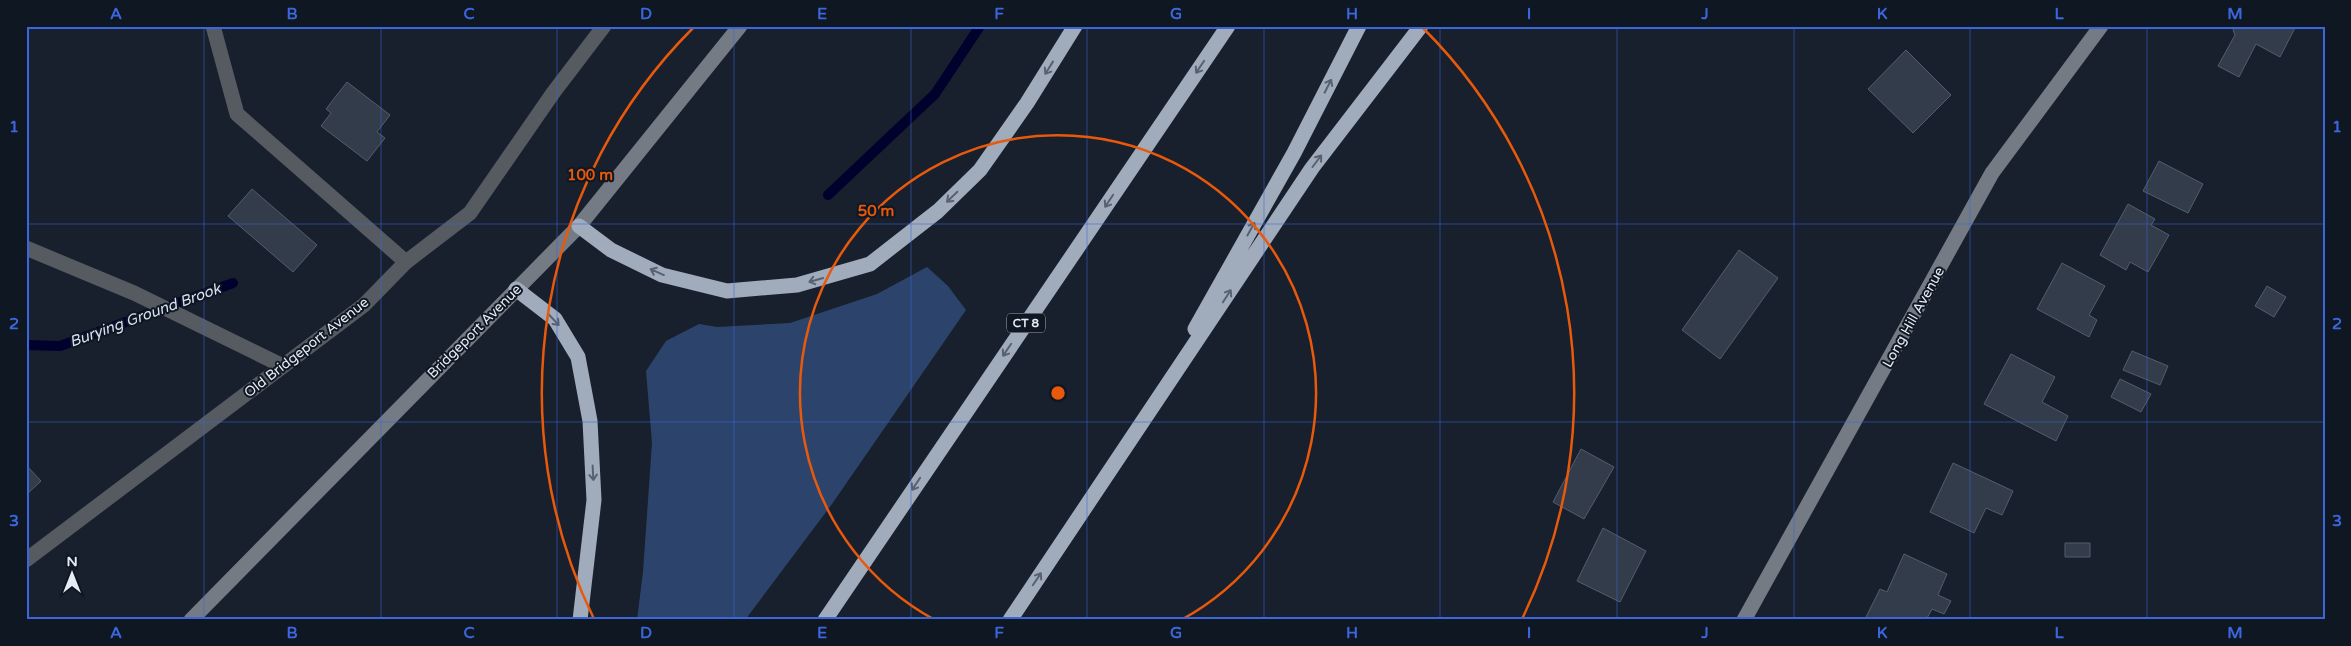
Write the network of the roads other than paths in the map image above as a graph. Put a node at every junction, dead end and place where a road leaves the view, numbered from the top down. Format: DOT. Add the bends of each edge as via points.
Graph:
graph roads {
  1 [pos="213,26"];
  2 [pos="604,26"];
  3 [pos="740,26"];
  4 [pos="1075,26"];
  5 [pos="1228,26"];
  6 [pos="1359,26"];
  7 [pos="1421,26"];
  8 [pos="2101,26"];
  9 [pos="579,226"];
  10 [pos="26,248"];
  11 [pos="406,262"];
  12 [pos="516,289"];
  13 [pos="283,366"];
  14 [pos="1133,439"];
  15 [pos="26,560"];
  16 [pos="191,620"];
  17 [pos="580,620"];
  18 [pos="824,620"];
  19 [pos="1010,620"];
  20 [pos="1744,620"];
  1 -- 11 [label="street" via="237,114"];
  2 -- 11 [label="street, Old Bridgeport Avenue" via="470,213"];
  3 -- 9 [label="main road, Bridgeport Avenue"];
  4 -- 9 [label="highway, one-way" via="1027,104 980,170 938,211 870,264 798,285 727,291 662,275 611,250"];
  5 -- 18 [label="highway, CT 8, one-way"];
  14 -- 6 [label="highway, one-way" via="1294,153"];
  14 -- 7 [label="highway, one-way" via="1312,168"];
  8 -- 20 [label="main road, Long Hill Avenue" via="1992,173"];
  9 -- 12 [label="main road, Bridgeport Avenue"];
  10 -- 13 [label="street" via="134,293"];
  11 -- 13 [label="street, Old Bridgeport Avenue" via="364,305"];
  12 -- 16 [label="main road, Bridgeport Avenue"];
  12 -- 17 [label="highway, one-way" via="555,319 578,357 590,421 594,500"];
  13 -- 15 [label="street, Old Bridgeport Avenue"];
  19 -- 14 [label="highway, one-way"];
}
